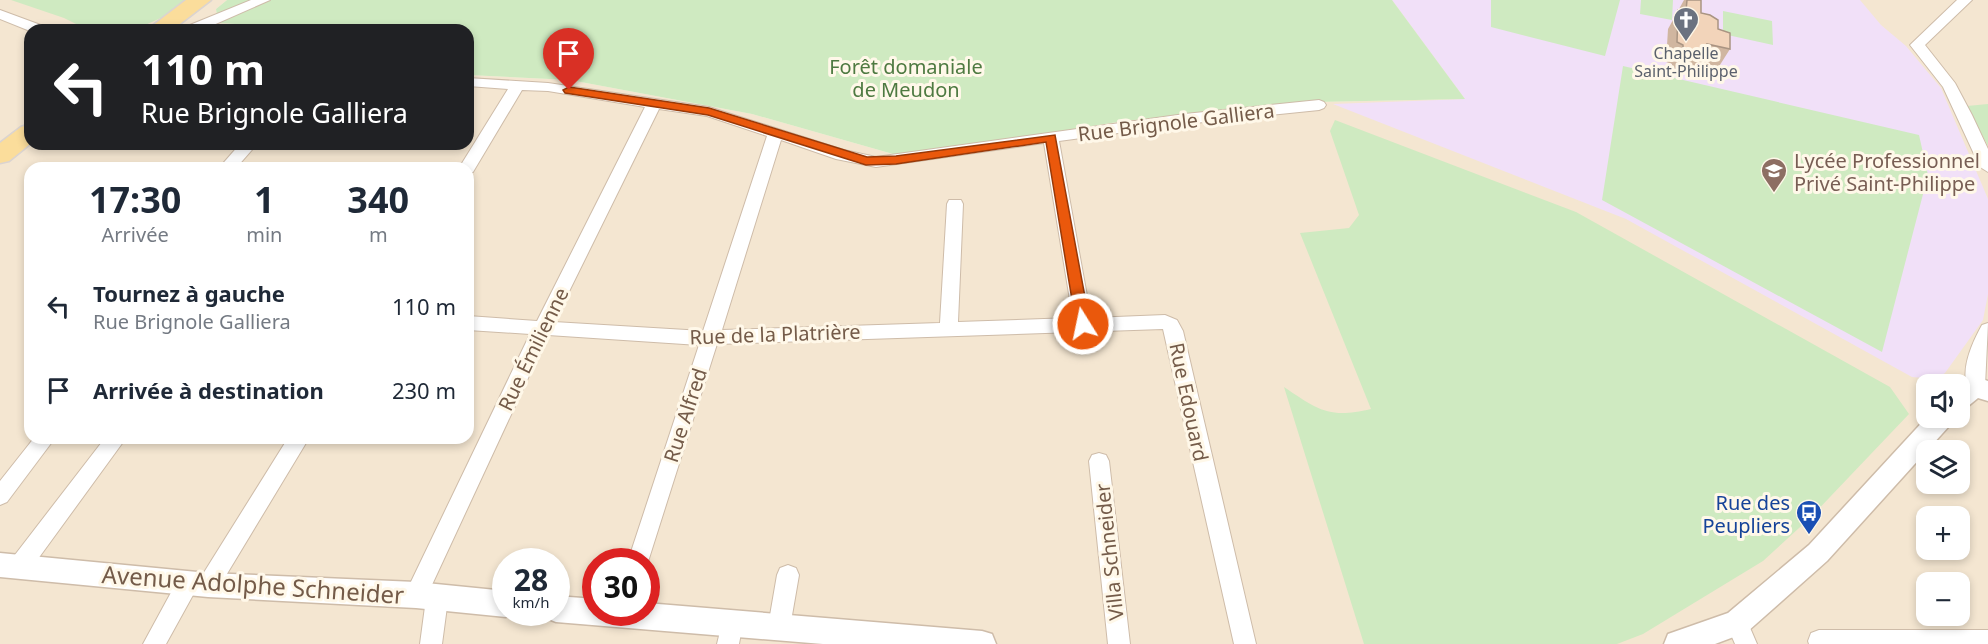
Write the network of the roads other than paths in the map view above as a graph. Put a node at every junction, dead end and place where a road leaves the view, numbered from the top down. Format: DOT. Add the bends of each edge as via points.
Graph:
graph roads {
  1 [pos="200,0"];
  2 [pos="216,0"];
  3 [pos="263,0"];
  4 [pos="1965,0"];
  5 [pos="0,14"];
  6 [pos="26,24"];
  7 [pos="166,24"];
  8 [pos="186,24"];
  9 [pos="205,24"];
  10 [pos="474,82"];
  11 [pos="518,85"];
  12 [pos="653,105"];
  13 [pos="1319,105"];
  14 [pos="776,132"];
  15 [pos="24,137"];
  16 [pos="1051,137"];
  17 [pos="244,150"];
  18 [pos="0,155"];
  19 [pos="232,162"];
  20 [pos="471,162"];
  21 [pos="1988,167"];
  22 [pos="955,204"];
  23 [pos="474,323"];
  24 [pos="1083,324"];
  25 [pos="542,328"];
  26 [pos="949,329"];
  27 [pos="1988,330"];
  28 [pos="710,338"];
  29 [pos="1974,393"];
  30 [pos="1932,428"];
  31 [pos="40,444"];
  32 [pos="111,444"];
  33 [pos="295,444"];
  34 [pos="1099,461"];
  35 [pos="0,496"];
  36 [pos="643,548"];
  37 [pos="9,566"];
  38 [pos="788,575"];
  39 [pos="198,584"];
  40 [pos="427,597"];
  41 [pos="492,603"];
  42 [pos="660,621"];
  43 [pos="779,627"];
  44 [pos="730,633"];
  45 [pos="1742,633"];
  46 [pos="1819,641"];
  47 [pos="1988,641"];
  48 [pos="154,644"];
  49 [pos="430,644"];
  50 [pos="982,644"];
  51 [pos="1119,644"];
  52 [pos="1245,644"];
  53 [pos="1678,644"];
  1 -- 7 [label="main road"];
  2 -- 8 [label="main road"];
  3 -- 9 [label="street"];
  4 -- 21 [label="street" via="1917,45 1950,86"];
  5 -- 6 [label="street"];
  10 -- 11 [label="street, Rue Brignole Galliera"];
  11 -- 12 [label="street, Rue Brignole Galliera"];
  11 -- 20 [label="street"];
  12 -- 14 [label="street, Rue Brignole Galliera" via="709,112"];
  12 -- 25 [label="street, Rue Émilienne"];
  13 -- 16 [label="street, Rue Brignole Galliera"];
  14 -- 16 [label="street, Rue Brignole Galliera" via="842,155 876,162"];
  14 -- 28 [label="street, Rue Alfred"];
  15 -- 18 [label="main road"];
  16 -- 24 [label="street"];
  17 -- 19 [label="street"];
  22 -- 26 [label="street"];
  23 -- 25 [label="street, Rue de la Platrière"];
  24 -- 26 [label="street, Rue de la Platrière"];
  24 -- 52 [label="street, Rue Edouard" via="1157,321 1171,325"];
  25 -- 28 [label="street, Rue de la Platrière"];
  25 -- 40 [label="street, Rue Émilienne"];
  26 -- 28 [label="street, Rue de la Platrière"];
  27 -- 29 [label="street" via="1976,360"];
  28 -- 36 [label="street, Rue Alfred"];
  30 -- 45 [label="street"];
  31 -- 35 [label="street"];
  32 -- 37 [label="street"];
  33 -- 39 [label="street"];
  34 -- 51 [label="street, Villa Schneider"];
  37 -- 39 [label="street, Avenue Adolphe Schneider"];
  38 -- 43 [label="street"];
  39 -- 40 [label="street, Avenue Adolphe Schneider"];
  39 -- 48 [label="street"];
  40 -- 41 [label="street, Avenue Adolphe Schneider"];
  40 -- 49 [label="street, Rue Émilienne"];
  42 -- 44 [label="street"];
  43 -- 44 [label="street"];
  43 -- 50 [label="street"];
  45 -- 53 [label="street"];
  46 -- 47 [label="street"];
}
